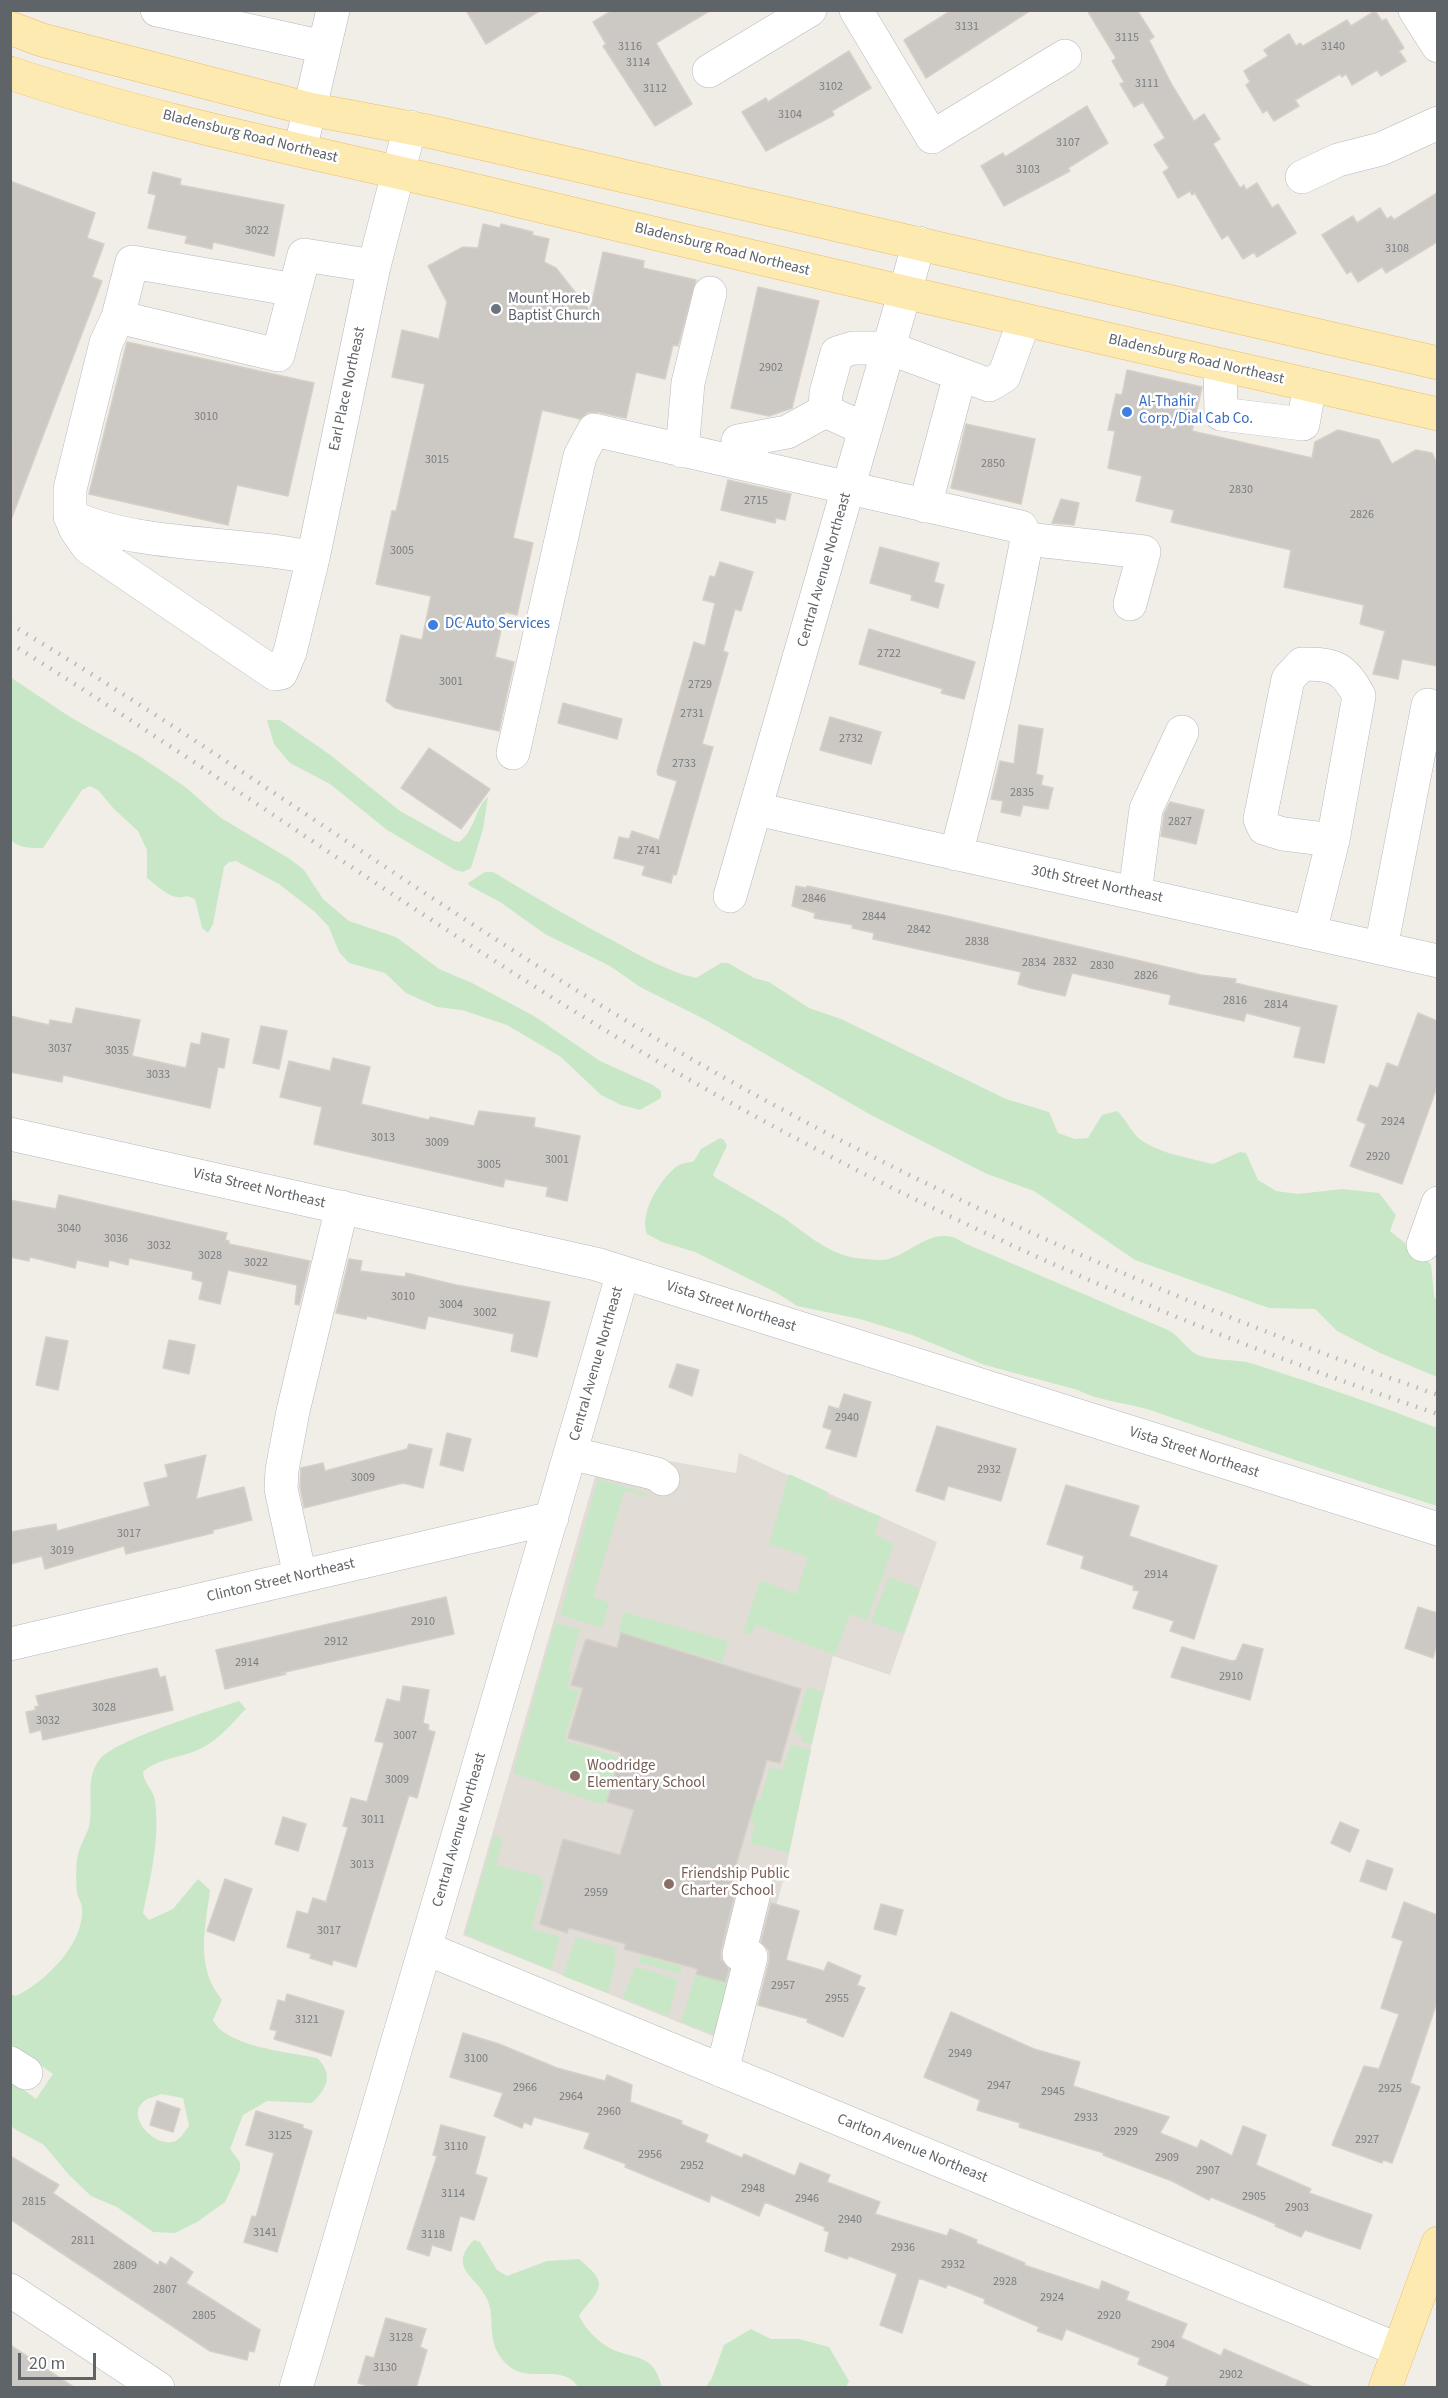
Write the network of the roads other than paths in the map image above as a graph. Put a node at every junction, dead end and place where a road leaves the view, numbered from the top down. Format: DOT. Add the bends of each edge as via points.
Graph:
graph roads {
  1 [pos="157,10"];
  2 [pos="333,10"];
  3 [pos="810,10"];
  4 [pos="856,10"];
  5 [pos="1415,10"];
  6 [pos="10,28"];
  7 [pos="1437,46"];
  8 [pos="324,47"];
  9 [pos="1065,56"];
  10 [pos="709,71"];
  11 [pos="10,73"];
  12 [pos="309,109"];
  13 [pos="1437,123"];
  14 [pos="410,127"];
  15 [pos="300,150"];
  16 [pos="400,172"];
  17 [pos="1302,177"];
  18 [pos="919,243"];
  19 [pos="374,267"];
  20 [pos="295,290"];
  21 [pos="710,292"];
  22 [pos="904,294"];
  23 [pos="118,317"];
  24 [pos="1024,321"];
  25 [pos="889,348"];
  26 [pos="1437,363"];
  27 [pos="1220,365"];
  28 [pos="960,375"];
  29 [pos="1310,385"];
  30 [pos="825,411"];
  31 [pos="1437,414"];
  32 [pos="865,429"];
  33 [pos="738,441"];
  34 [pos="682,450"];
  35 [pos="848,488"];
  36 [pos="925,506"];
  37 [pos="70,516"];
  38 [pos="1027,539"];
  39 [pos="313,558"];
  40 [pos="1130,604"];
  41 [pos="1428,705"];
  42 [pos="1182,732"];
  43 [pos="513,753"];
  44 [pos="756,810"];
  45 [pos="1333,840"];
  46 [pos="956,854"];
  47 [pos="1135,893"];
  48 [pos="730,896"];
  49 [pos="1310,932"];
  50 [pos="1381,948"];
  51 [pos="1437,961"];
  52 [pos="10,1134"];
  53 [pos="1437,1203"];
  54 [pos="342,1208"];
  55 [pos="1423,1245"];
  56 [pos="623,1273"];
  57 [pos="570,1453"];
  58 [pos="663,1479"];
  59 [pos="552,1518"];
  60 [pos="1437,1529"];
  61 [pos="300,1576"];
  62 [pos="10,1644"];
  63 [pos="756,1885"];
  64 [pos="425,1948"];
  65 [pos="723,2071"];
  66 [pos="1437,2243"];
  67 [pos="10,2290"];
  68 [pos="1399,2350"];
  69 [pos="158,2388"];
  70 [pos="296,2388"];
  71 [pos="1385,2388"];
  1 -- 8 [label="street"];
  2 -- 8 [label="street"];
  3 -- 10 [label="street"];
  4 -- 9 [label="street" via="932,137"];
  5 -- 7 [label="street"];
  6 -- 12 [label="main road" via="42,40"];
  8 -- 12 [label="street"];
  11 -- 15 [label="main road, Bladensburg Road Northeast" via="56,89"];
  12 -- 14 [label="main road"];
  12 -- 15 [label="street"];
  13 -- 17 [label="street" via="1381,149 1338,160"];
  14 -- 16 [label="street, Earl Place Northeast"];
  14 -- 18 [label="main road"];
  15 -- 16 [label="main road, Bladensburg Road Northeast"];
  16 -- 19 [label="street, Earl Place Northeast"];
  16 -- 22 [label="main road, Bladensburg Road Northeast"];
  18 -- 22 [label="street, Central Avenue Northeast"];
  18 -- 26 [label="main road"];
  19 -- 20 [label="street" via="304,255"];
  19 -- 39 [label="street, Earl Place Northeast"];
  20 -- 23 [label="street" via="132,262"];
  20 -- 23 [label="street" via="278,355"];
  21 -- 34 [label="street" via="688,383"];
  22 -- 24 [label="main road, Bladensburg Road Northeast"];
  22 -- 25 [label="street, Central Avenue Northeast"];
  23 -- 37 [label="street" via="106,343 70,489"];
  24 -- 27 [label="main road, Bladensburg Road Northeast"];
  24 -- 28 [label="street" via="1004,376 988,385"];
  25 -- 28 [label="street"];
  25 -- 30 [label="street" via="853,348 837,353"];
  25 -- 32 [label="street, Central Avenue Northeast"];
  27 -- 29 [label="main road, Bladensburg Road Northeast"];
  27 -- 29 [label="street" via="1221,414 1303,424"];
  28 -- 36 [label="street"];
  29 -- 31 [label="main road, Bladensburg Road Northeast"];
  30 -- 32 [label="street"];
  30 -- 33 [label="street" via="787,432"];
  32 -- 35 [label="street, Central Avenue Northeast"];
  34 -- 35 [label="street"];
  34 -- 43 [label="street" via="594,430 580,456"];
  35 -- 36 [label="street"];
  35 -- 44 [label="street, Central Avenue Northeast"];
  36 -- 38 [label="street" via="1021,527"];
  37 -- 39 [label="street" via="93,527 138,535"];
  37 -- 39 [label="street, Earl Place Northeast" via="88,547 274,674 281,673 290,652"];
  38 -- 40 [label="street" via="1144,552"];
  38 -- 46 [label="street" via="982,756"];
  41 -- 50 [label="street"];
  42 -- 47 [label="street" via="1146,809"];
  44 -- 46 [label="street, 30th Street Northeast"];
  44 -- 48 [label="street, Central Avenue Northeast"];
  45 -- 45 [label="street" via="1359,696 1349,675 1323,664 1302,664 1288,679 1260,819 1264,828 1283,834"];
  45 -- 49 [label="street"];
  46 -- 47 [label="street, 30th Street Northeast"];
  47 -- 49 [label="street, 30th Street Northeast"];
  49 -- 50 [label="street, 30th Street Northeast"];
  50 -- 51 [label="street, 30th Street Northeast"];
  52 -- 54 [label="street, Vista Street Northeast"];
  53 -- 55 [label="street"];
  54 -- 56 [label="street, Vista Street Northeast"];
  54 -- 61 [label="street" via="282,1470 281,1489"];
  56 -- 57 [label="street, Central Avenue Northeast"];
  56 -- 60 [label="street, Vista Street Northeast"];
  57 -- 58 [label="street" via="657,1474"];
  57 -- 59 [label="street, Central Avenue Northeast"];
  59 -- 61 [label="street, Clinton Street Northeast"];
  59 -- 64 [label="street, Central Avenue Northeast"];
  61 -- 62 [label="street, Clinton Street Northeast"];
  63 -- 65 [label="street" via="739,1954 751,1958"];
  64 -- 65 [label="street, Carlton Avenue Northeast"];
  64 -- 70 [label="street, Central Avenue Northeast"];
  65 -- 68 [label="street, Carlton Avenue Northeast"];
  66 -- 68 [label="main road"];
  67 -- 69 [label="street"];
  68 -- 71 [label="main road"];
}
